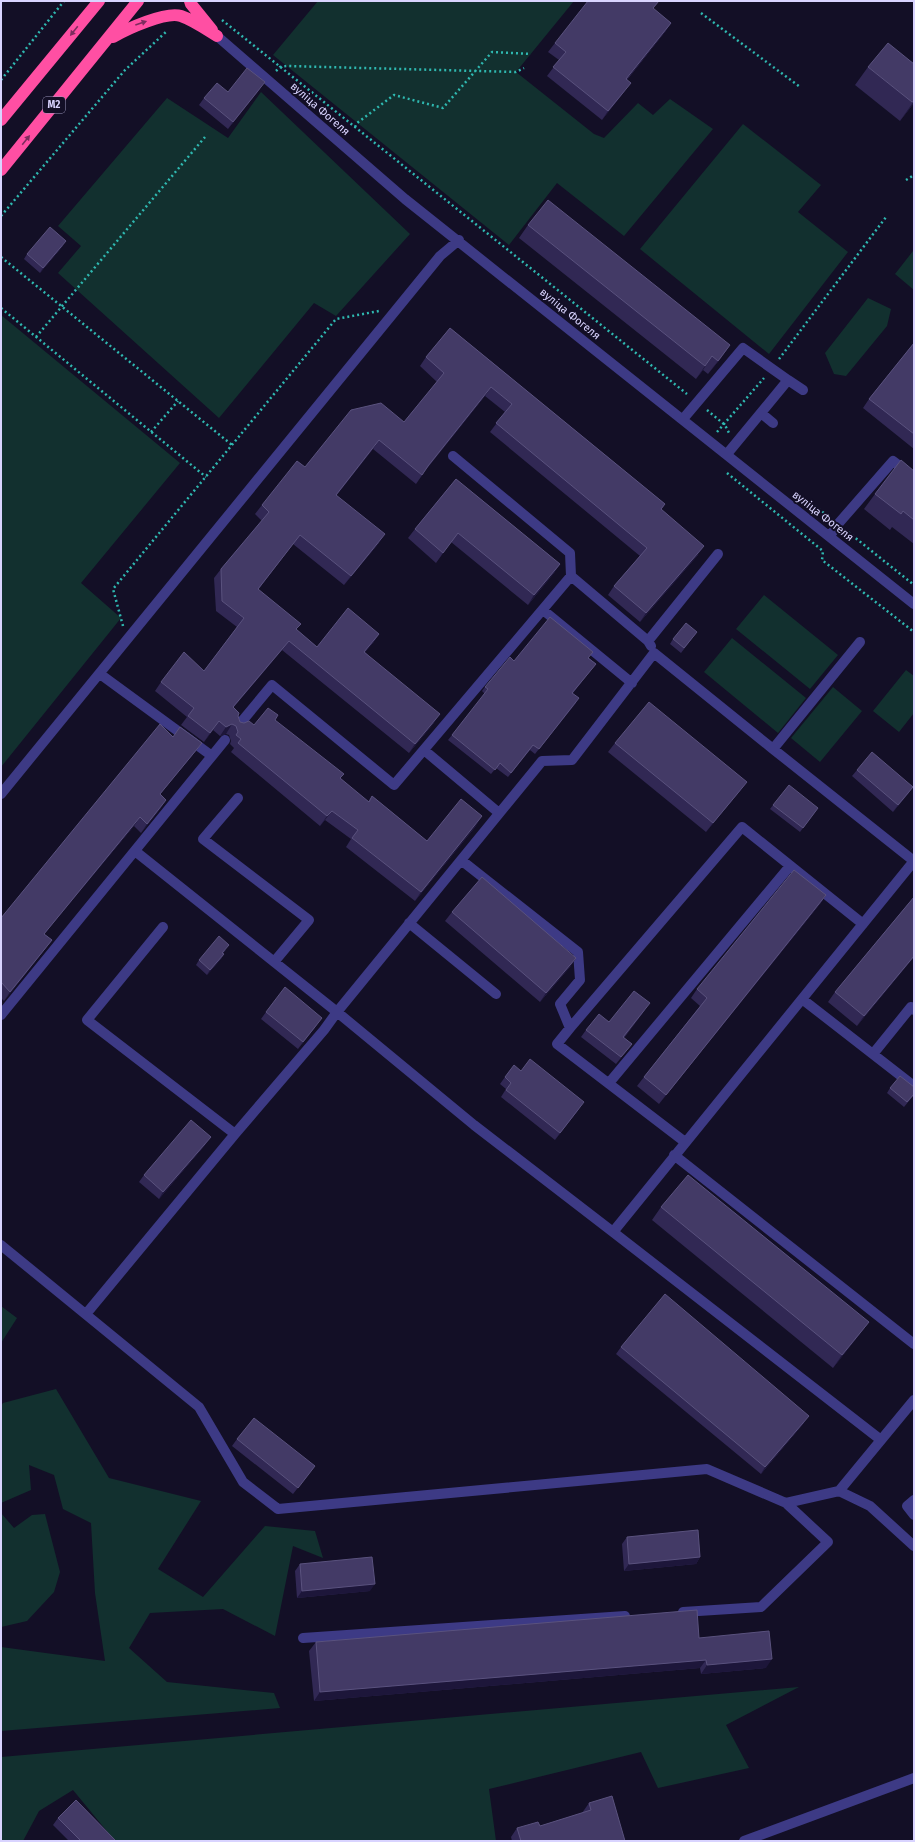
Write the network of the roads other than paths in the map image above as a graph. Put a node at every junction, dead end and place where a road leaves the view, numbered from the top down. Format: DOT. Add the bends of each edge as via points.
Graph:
graph roads {
  1 [pos="99,1"];
  2 [pos="138,1"];
  3 [pos="190,1"];
  4 [pos="217,36"];
  5 [pos="106,40"];
  6 [pos="1,120"];
  7 [pos="1,170"];
  8 [pos="459,240"];
  9 [pos="788,380"];
  10 [pos="803,390"];
  11 [pos="761,413"];
  12 [pos="683,418"];
  13 [pos="773,423"];
  14 [pos="727,454"];
  15 [pos="453,456"];
  16 [pos="901,467"];
  17 [pos="830,536"];
  18 [pos="718,554"];
  19 [pos="571,576"];
  20 [pos="914,604"];
  21 [pos="543,610"];
  22 [pos="648,641"];
  23 [pos="860,642"];
  24 [pos="654,653"];
  25 [pos="100,674"];
  26 [pos="632,683"];
  27 [pos="238,726"];
  28 [pos="225,740"];
  29 [pos="773,749"];
  30 [pos="424,750"];
  31 [pos="212,756"];
  32 [pos="1,794"];
  33 [pos="238,798"];
  34 [pos="499,813"];
  35 [pos="135,851"];
  36 [pos="461,860"];
  37 [pos="914,861"];
  38 [pos="790,866"];
  39 [pos="410,923"];
  40 [pos="863,924"];
  41 [pos="164,927"];
  42 [pos="274,962"];
  43 [pos="496,994"];
  44 [pos="802,998"];
  45 [pos="914,1010"];
  46 [pos="337,1012"];
  47 [pos="1,1015"];
  48 [pos="570,1028"];
  49 [pos="873,1054"];
  50 [pos="609,1084"];
  51 [pos="914,1086"];
  52 [pos="235,1134"];
  53 [pos="685,1142"];
  54 [pos="674,1155"];
  55 [pos="613,1232"];
  56 [pos="1,1245"];
  57 [pos="86,1314"];
  58 [pos="914,1344"];
  59 [pos="914,1400"];
  60 [pos="881,1440"];
  61 [pos="839,1492"];
  62 [pos="914,1500"];
  63 [pos="786,1502"];
  64 [pos="914,1515"];
  65 [pos="913,1542"];
  66 [pos="674,1613"];
  67 [pos="635,1616"];
  68 [pos="303,1638"];
  69 [pos="914,1778"];
  70 [pos="744,1841"];
  1 -- 6 [label="highway, one-way"];
  2 -- 5 [label="highway, М2"];
  3 -- 4 [label="highway"];
  5 -- 4 [label="highway, one-way" via="129,28 180,15"];
  4 -- 8 [label="street, вуліца Фогеля" via="406,199"];
  7 -- 5 [label="highway, М2, one-way"];
  8 -- 12 [label="street, вуліца Фогеля"];
  8 -- 25 [label="street" via="440,256"];
  9 -- 10 [label="street"];
  9 -- 11 [label="street"];
  9 -- 12 [label="street" via="742,348"];
  11 -- 13 [label="street"];
  11 -- 14 [label="street"];
  12 -- 14 [label="street, вуліца Фогеля"];
  14 -- 17 [label="street, вуліца Фогеля"];
  15 -- 19 [label="street" via="570,553"];
  16 -- 17 [label="street" via="893,460"];
  17 -- 20 [label="street, вуліца Фогеля"];
  18 -- 22 [label="street"];
  19 -- 21 [label="street"];
  19 -- 22 [label="street"];
  21 -- 26 [label="street"];
  21 -- 30 [label="street"];
  22 -- 24 [label="street"];
  23 -- 29 [label="street"];
  24 -- 26 [label="street"];
  24 -- 29 [label="street"];
  25 -- 31 [label="street"];
  25 -- 32 [label="street"];
  26 -- 34 [label="street" via="572,760 542,761"];
  27 -- 30 [label="street" via="272,685 394,785"];
  28 -- 31 [label="street"];
  29 -- 37 [label="street"];
  30 -- 34 [label="street"];
  31 -- 35 [label="street"];
  33 -- 42 [label="street" via="203,839 308,920"];
  34 -- 36 [label="street"];
  35 -- 42 [label="street"];
  35 -- 47 [label="street"];
  36 -- 39 [label="street"];
  36 -- 48 [label="street" via="578,952 580,980 560,1004"];
  37 -- 40 [label="street"];
  38 -- 40 [label="street"];
  38 -- 48 [label="street" via="742,827"];
  38 -- 50 [label="street"];
  39 -- 43 [label="street"];
  39 -- 46 [label="street"];
  40 -- 44 [label="street"];
  41 -- 52 [label="street" via="87,1020"];
  42 -- 46 [label="street"];
  44 -- 49 [label="street"];
  44 -- 53 [label="street"];
  45 -- 49 [label="street" via="911,1007"];
  46 -- 52 [label="street"];
  46 -- 55 [label="street" via="474,1125"];
  48 -- 50 [label="street" via="557,1044"];
  49 -- 51 [label="street"];
  50 -- 53 [label="street"];
  52 -- 57 [label="street"];
  53 -- 54 [label="street"];
  54 -- 55 [label="street"];
  54 -- 58 [label="street"];
  55 -- 60 [label="street"];
  56 -- 57 [label="street"];
  57 -- 63 [label="street" via="199,1407 243,1482 278,1509 707,1469"];
  59 -- 60 [label="street"];
  60 -- 61 [label="street"];
  61 -- 63 [label="street"];
  61 -- 65 [label="street" via="870,1506"];
  62 -- 64 [label="street" via="907,1506"];
  63 -- 66 [label="street" via="828,1542 762,1607"];
  67 -- 68 [label="street"];
  69 -- 70 [label="street"];
}
